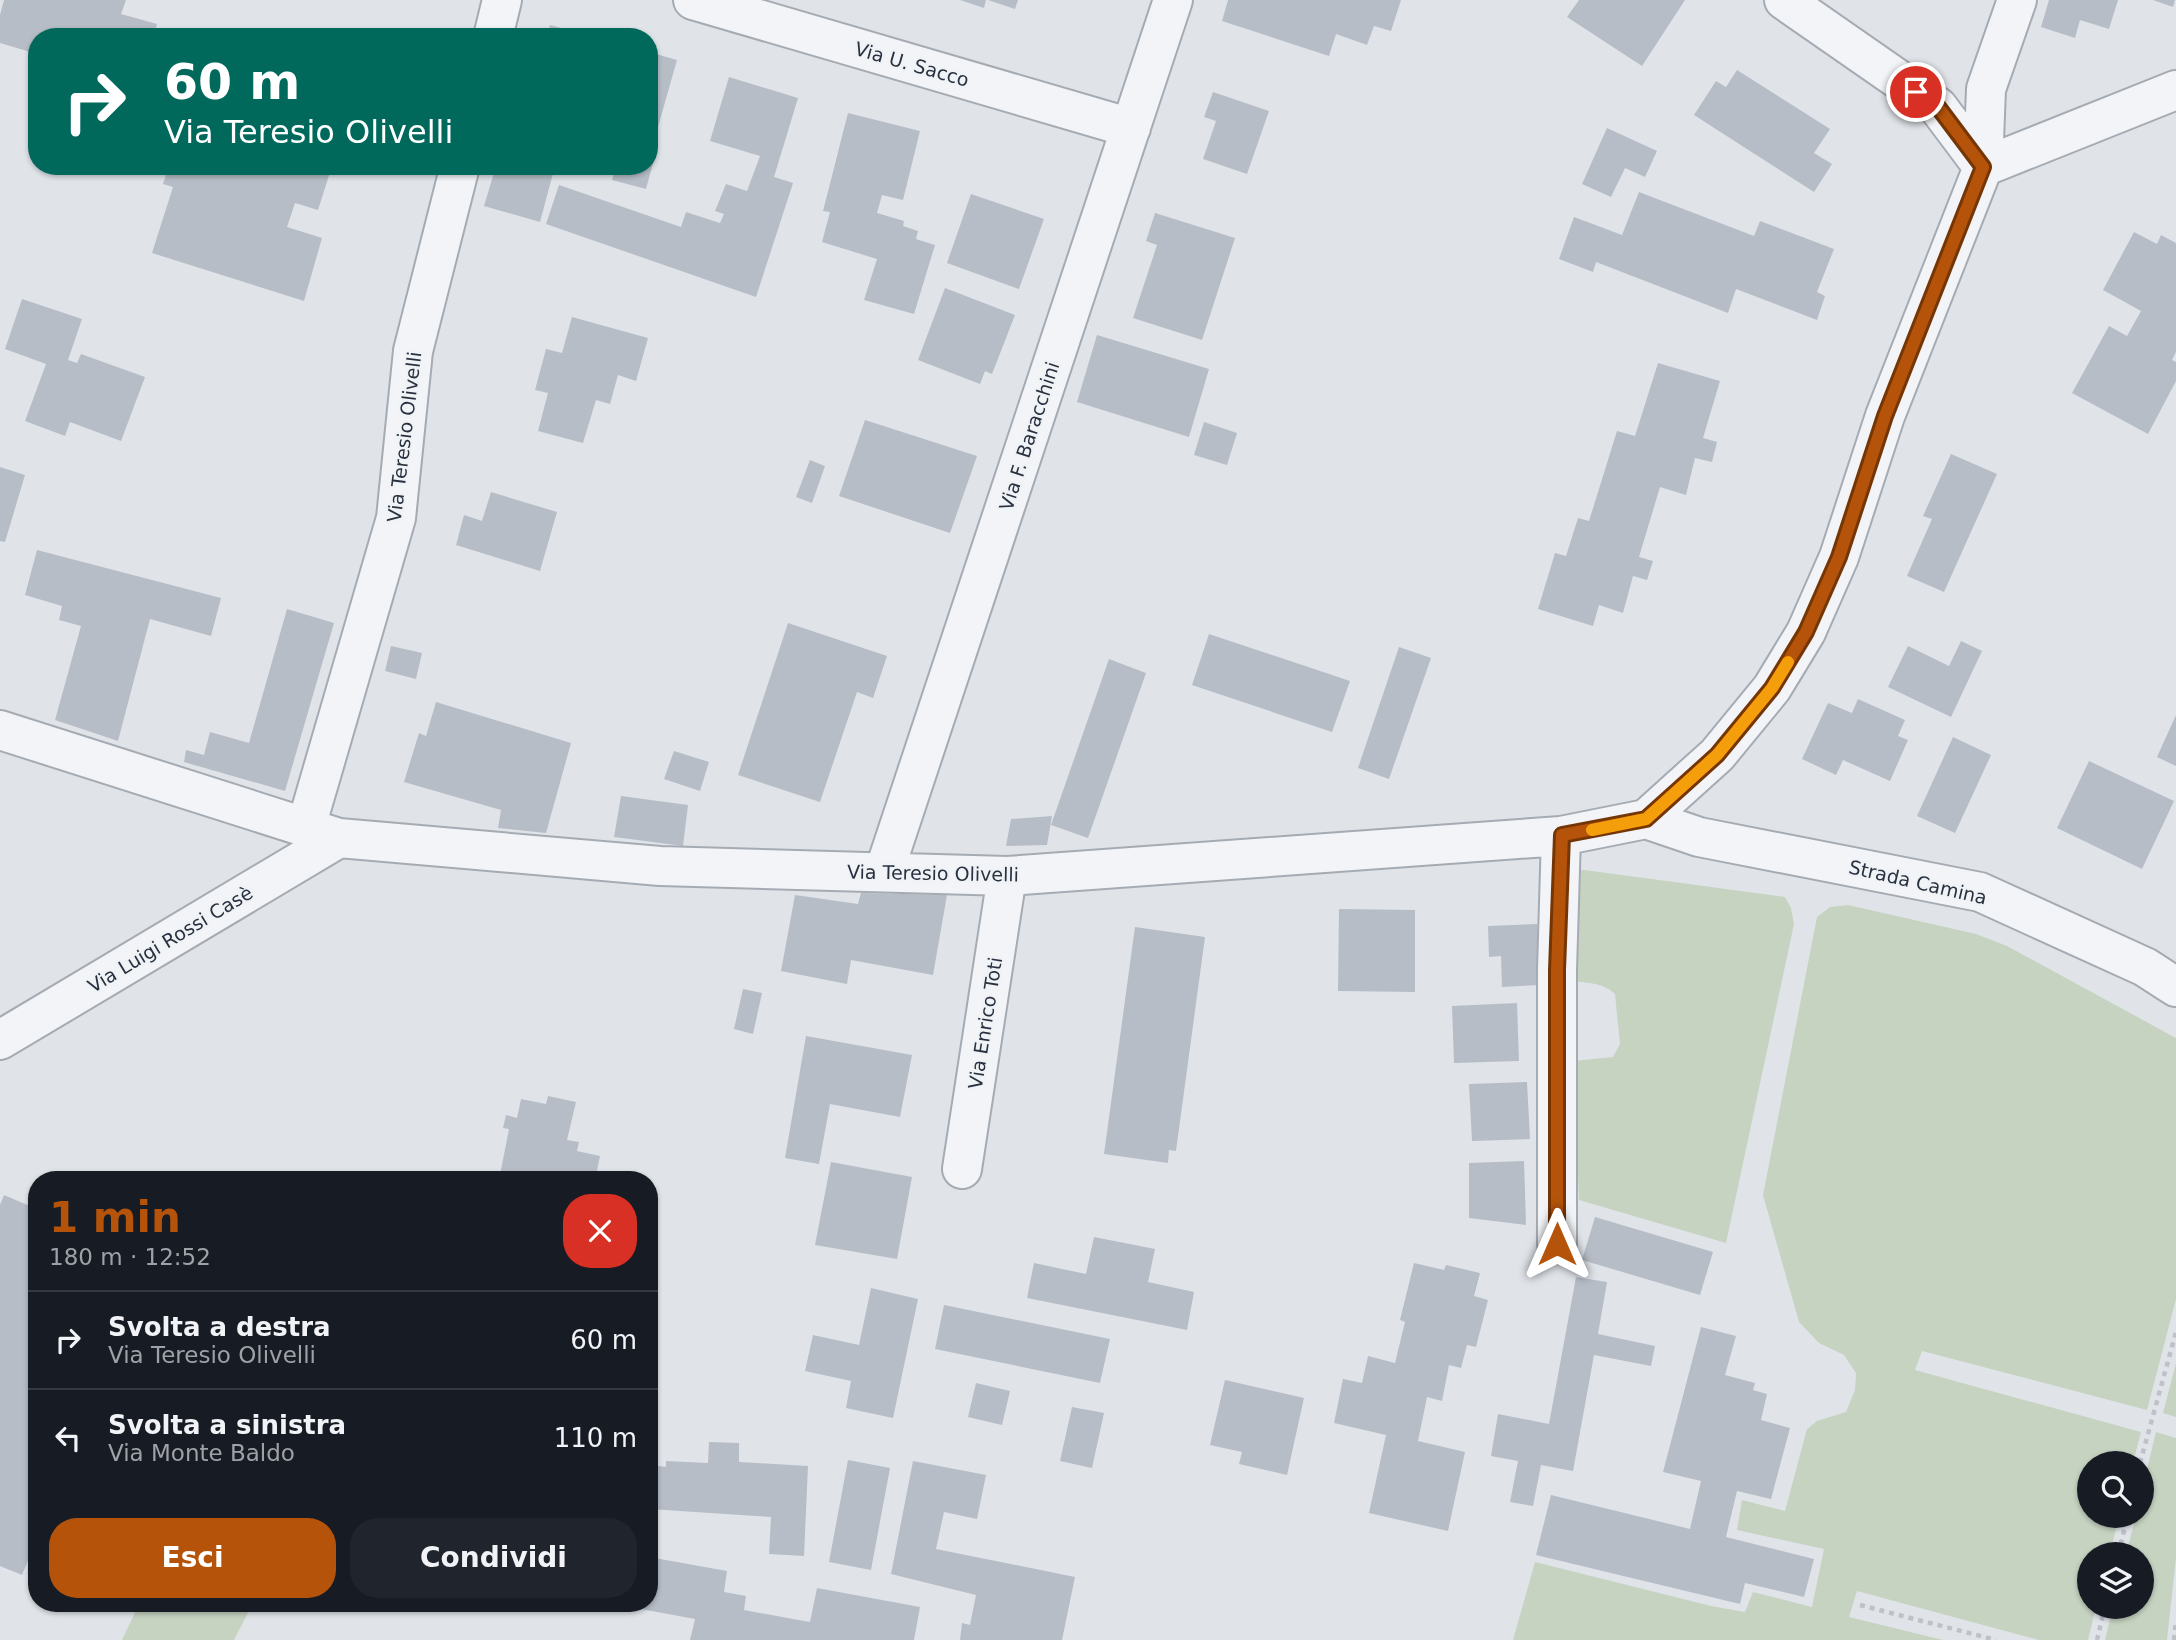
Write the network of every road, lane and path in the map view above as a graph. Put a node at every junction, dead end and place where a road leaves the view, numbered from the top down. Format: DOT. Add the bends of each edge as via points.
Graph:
graph roads {
  1 [pos="502,0"];
  2 [pos="693,0"];
  3 [pos="1173,0"];
  4 [pos="1784,0"];
  5 [pos="2017,0"];
  6 [pos="495,28"];
  7 [pos="2176,90"];
  8 [pos="1131,128"];
  9 [pos="1983,167"];
  10 [pos="458,175"];
  11 [pos="0,730"];
  12 [pos="1646,819"];
  13 [pos="323,833"];
  14 [pos="1562,835"];
  15 [pos="884,872"];
  16 [pos="1007,876"];
  17 [pos="2176,988"];
  18 [pos="0,1040"];
  19 [pos="962,1169"];
  20 [pos="1557,1244"];
  21 [pos="2176,1332"];
  22 [pos="2143,1451"];
  23 [pos="1860,1605"];
  24 [pos="2102,1619"];
  25 [pos="2176,1620"];
  26 [pos="1996,1640"];
  27 [pos="2097,1640"];
  28 [pos="2174,1640"];
  1 -- 6 [label="street"];
  2 -- 8 [label="street, Via U. Sacco"];
  3 -- 8 [label="street, Via F. Baracchini"];
  4 -- 9 [label="street" via="1938,107"];
  5 -- 9 [label="street" via="1986,89"];
  7 -- 9 [label="street"];
  8 -- 15 [label="street, Via F. Baracchini"];
  9 -- 12 [label="street" via="1885,416 1839,557 1806,632 1772,688 1717,755"];
  10 -- 13 [label="street, Via Teresio Olivelli" via="413,351 396,518"];
  11 -- 13 [label="street, Via Teresio Olivelli"];
  12 -- 14 [label="street, Via Teresio Olivelli"];
  12 -- 17 [label="street, Strada Camina" via="1699,837 1980,892 2145,967"];
  13 -- 15 [label="street, Via Teresio Olivelli" via="660,866"];
  13 -- 18 [label="street, Via Luigi Rossi Casè"];
  14 -- 16 [label="street, Via Teresio Olivelli"];
  14 -- 20 [label="street"];
  15 -- 16 [label="street, Via Teresio Olivelli"];
  16 -- 19 [label="street, Via Enrico Toti"];
  21 -- 22 [label="path"];
  23 -- 26 [label="path"];
  24 -- 27 [label="path"];
  25 -- 28 [label="path"];
}
